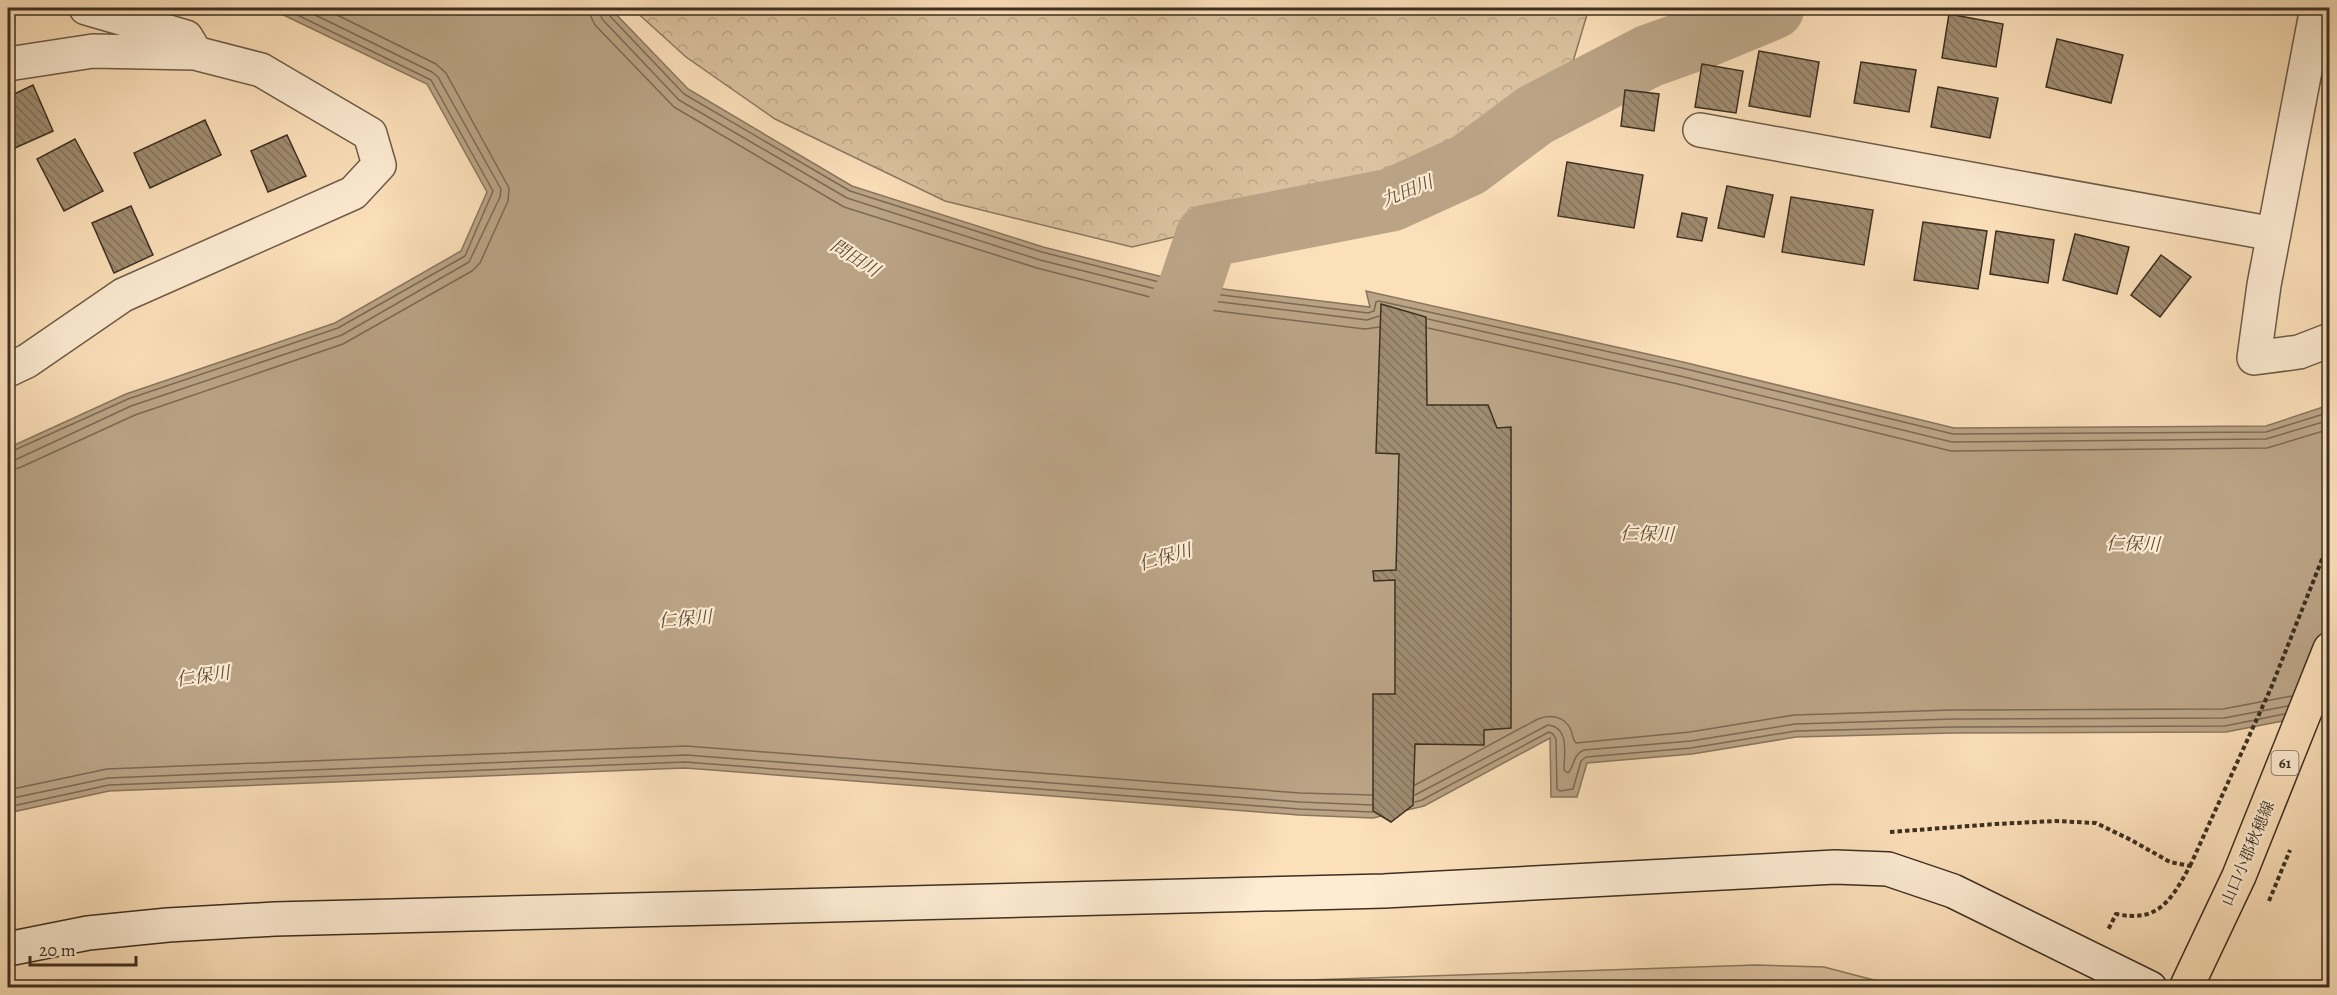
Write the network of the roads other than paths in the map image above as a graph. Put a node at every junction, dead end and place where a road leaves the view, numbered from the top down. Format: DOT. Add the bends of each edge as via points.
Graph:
graph roads {
  1 [pos="86,8"];
  2 [pos="2317,8"];
  3 [pos="195,53"];
  4 [pos="8,64"];
  5 [pos="1700,130"];
  6 [pos="2274,234"];
  7 [pos="2330,340"];
  8 [pos="8,370"];
  9 [pos="2330,649"];
  10 [pos="8,949"];
  11 [pos="2150,987"];
  12 [pos="2186,987"];
  1 -- 3 [label="street" via="186,37"];
  2 -- 6 [label="street"];
  3 -- 4 [label="street" via="93,51"];
  3 -- 8 [label="street" via="261,70 370,134 379,165 353,194 123,295"];
  5 -- 6 [label="street"];
  6 -- 7 [label="street" via="2254,358 2299,351"];
  9 -- 12 [label="main road, 山口小郡秋穂線 / 61" via="2239,876"];
  10 -- 11 [label="street" via="88,933 275,919 1384,891 1834,867 1888,869 1953,891"];
}
